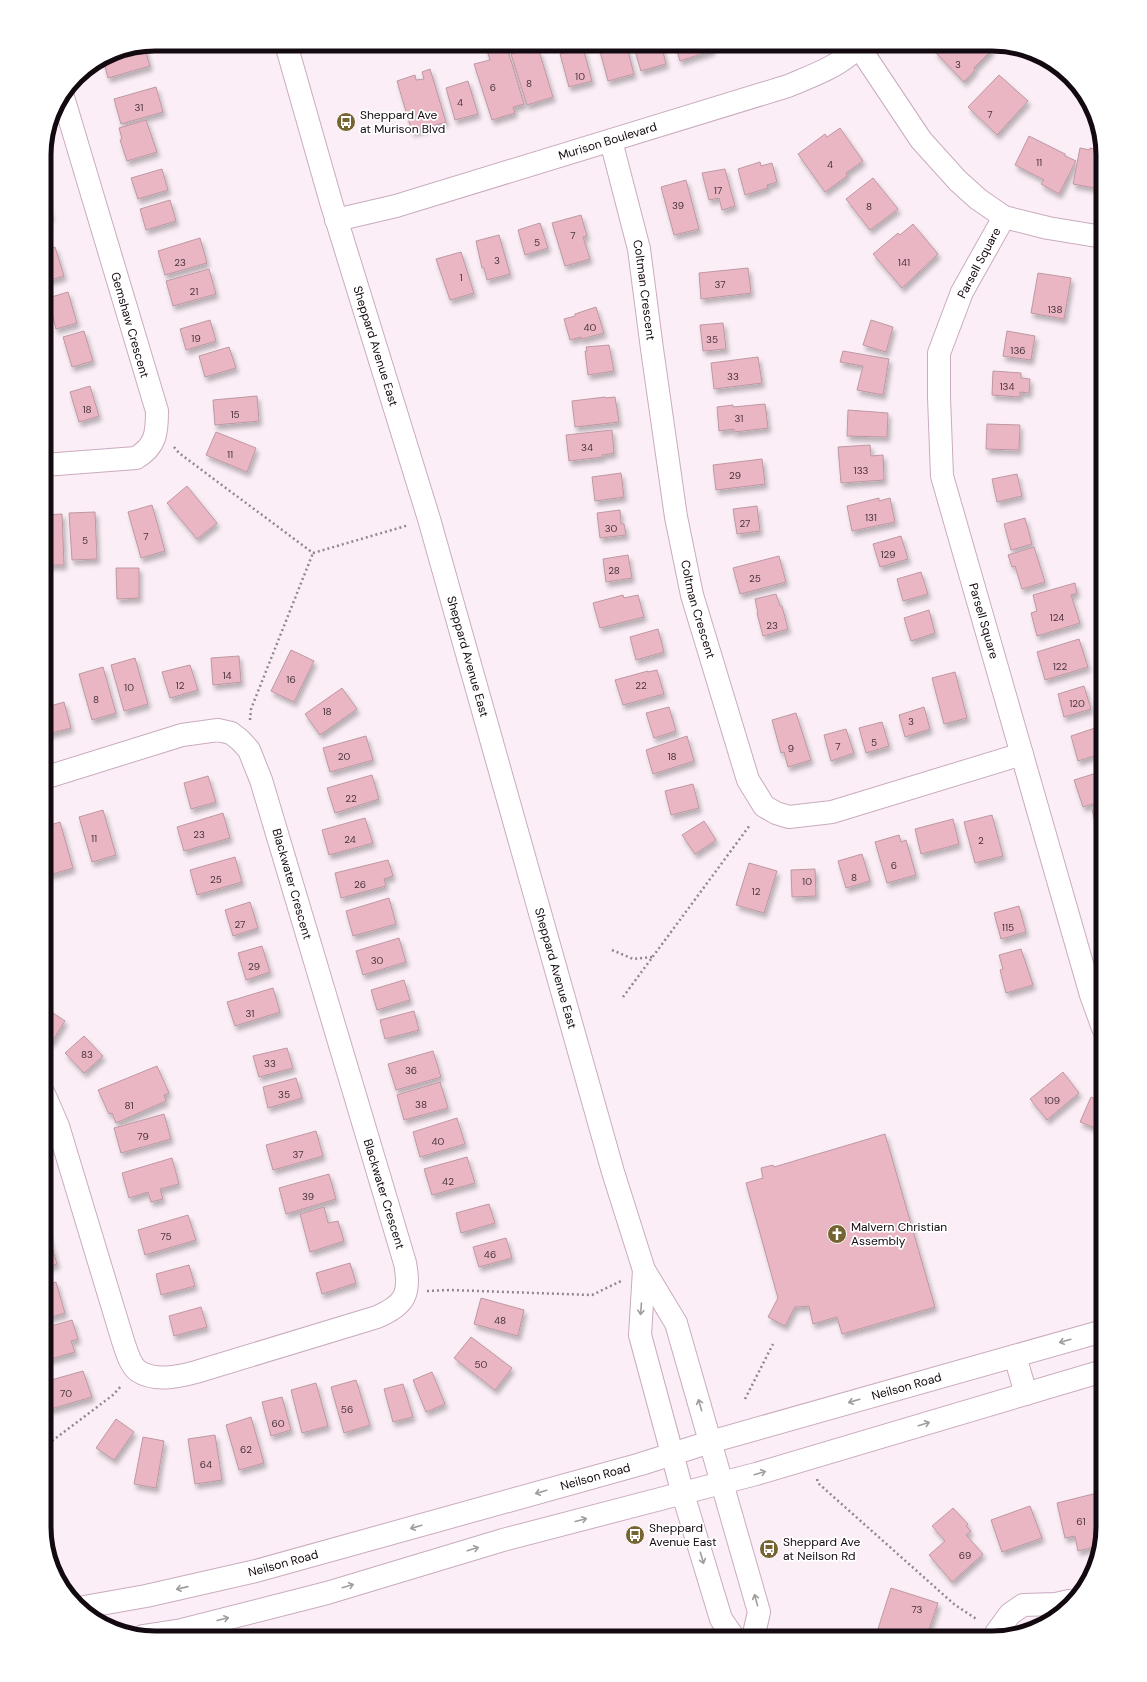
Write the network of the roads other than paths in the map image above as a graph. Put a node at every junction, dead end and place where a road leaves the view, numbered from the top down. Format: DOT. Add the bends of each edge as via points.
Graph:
graph roads {
  1 [pos="288,51"];
  2 [pos="854,51"];
  3 [pos="867,51"];
  4 [pos="65,103"];
  5 [pos="611,141"];
  6 [pos="1004,217"];
  7 [pos="336,220"];
  8 [pos="1096,236"];
  9 [pos="51,464"];
  10 [pos="1022,754"];
  11 [pos="51,776"];
  12 [pos="1096,1009"];
  13 [pos="51,1112"];
  14 [pos="644,1270"];
  15 [pos="1096,1333"];
  16 [pos="1015,1356"];
  17 [pos="1096,1373"];
  18 [pos="1026,1394"];
  19 [pos="710,1442"];
  20 [pos="673,1455"];
  21 [pos="722,1483"];
  22 [pos="683,1494"];
  23 [pos="1062,1603"];
  24 [pos="89,1606"];
  25 [pos="999,1630"];
  26 [pos="176,1631"];
  27 [pos="729,1631"];
  28 [pos="755,1631"];
  1 -- 7 [label="street, Sheppard Avenue East"];
  2 -- 5 [label="street, Murison Boulevard" via="845,60 788,86"];
  3 -- 6 [label="street, Parsell Square" via="921,140 958,181"];
  4 -- 9 [label="street, Gemshaw Crescent" via="157,411 157,426 153,442 146,452 136,458"];
  5 -- 7 [label="street, Murison Boulevard" via="396,206"];
  5 -- 10 [label="street, Coltman Crescent" via="639,249 675,510 692,595 748,780 764,806 789,817 832,812"];
  6 -- 8 [label="street, Parsell Square"];
  6 -- 10 [label="street, Parsell Square" via="962,292 939,353 940,446 942,476"];
  7 -- 14 [label="street, Sheppard Avenue East" via="429,519 610,1164"];
  10 -- 12 [label="street, Parsell Square"];
  11 -- 13 [label="street, Blackwater Crescent" via="182,735 218,730 231,733 249,750 261,780 405,1263 407,1292 390,1311 376,1317 176,1378 150,1376 138,1371 130,1360 123,1341 62,1139"];
  19 -- 14 [label="street, Sheppard Avenue East, one-way" via="676,1323"];
  14 -- 20 [label="street, Sheppard Avenue East, one-way" via="640,1335"];
  15 -- 16 [label="street, Neilson Road, one-way"];
  16 -- 18 [label="street"];
  16 -- 19 [label="street, Neilson Road, one-way"];
  17 -- 18 [label="street"];
  21 -- 18 [label="street, one-way"];
  19 -- 20 [label="street, Neilson Road"];
  19 -- 21 [label="street, Sheppard Avenue East"];
  20 -- 22 [label="street, Sheppard Avenue East"];
  20 -- 24 [label="street, Neilson Road, one-way" via="256,1571"];
  21 -- 22 [label="street"];
  28 -- 21 [label="street, Sheppard Avenue East, one-way" via="759,1612"];
  26 -- 22 [label="street, one-way" via="327,1593 503,1540"];
  22 -- 27 [label="street, Sheppard Avenue East, one-way" via="721,1619"];
  23 -- 25 [label="street" via="1023,1605 1010,1614"];
}
